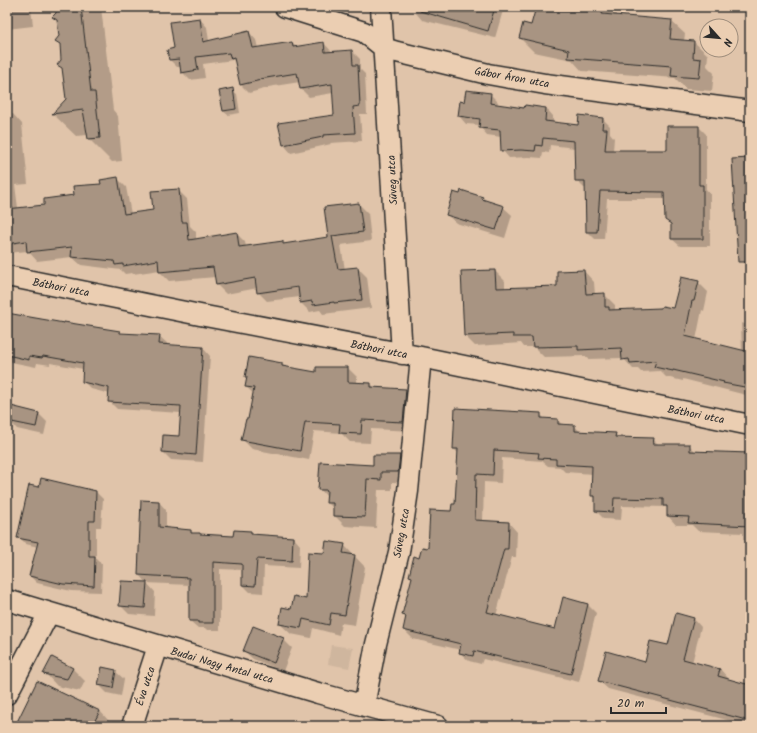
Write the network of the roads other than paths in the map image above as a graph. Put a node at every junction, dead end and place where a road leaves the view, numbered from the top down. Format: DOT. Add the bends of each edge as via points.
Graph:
graph roads {
  1 [pos="285,7"];
  2 [pos="381,7"];
  3 [pos="384,48"];
  4 [pos="750,110"];
  5 [pos="7,276"];
  6 [pos="411,356"];
  7 [pos="750,425"];
  8 [pos="7,598"];
  9 [pos="48,613"];
  10 [pos="158,646"];
  11 [pos="7,694"];
  12 [pos="364,706"];
  13 [pos="132,726"];
  14 [pos="438,726"];
  1 -- 3 [label="street, Gábor Áron utca" via="364,32"];
  2 -- 3 [label="street, Süveg utca"];
  3 -- 4 [label="street, Gábor Áron utca" via="508,78"];
  3 -- 6 [label="street, Süveg utca"];
  5 -- 6 [label="street, Báthori utca"];
  6 -- 7 [label="street, Báthori utca"];
  6 -- 12 [label="street, Süveg utca" via="408,491 400,545"];
  8 -- 9 [label="street, Budai Nagy Antal utca"];
  9 -- 10 [label="street, Budai Nagy Antal utca"];
  9 -- 11 [label="street"];
  10 -- 12 [label="street, Budai Nagy Antal utca"];
  10 -- 13 [label="street, Éva utca"];
  12 -- 14 [label="street, Budai Nagy Antal utca"];
}
